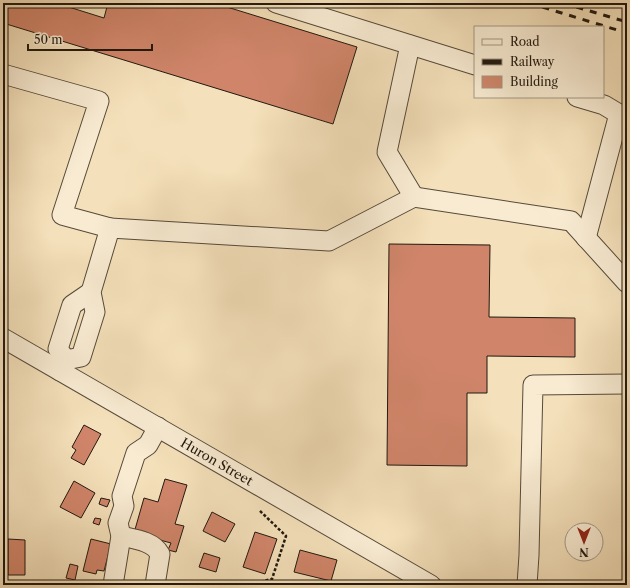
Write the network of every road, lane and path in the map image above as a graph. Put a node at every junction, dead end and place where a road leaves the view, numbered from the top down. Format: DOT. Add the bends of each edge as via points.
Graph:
graph roads {
  1 [pos="276,3"];
  2 [pos="410,45"];
  3 [pos="474,65"];
  4 [pos="3,74"];
  5 [pos="580,98"];
  6 [pos="414,197"];
  7 [pos="110,228"];
  8 [pos="586,238"];
  9 [pos="627,284"];
  10 [pos="91,292"];
  11 [pos="3,338"];
  12 [pos="63,365"];
  13 [pos="627,384"];
  14 [pos="158,427"];
  15 [pos="259,510"];
  16 [pos="121,536"];
  17 [pos="113,585"];
  18 [pos="155,585"];
  19 [pos="246,585"];
  20 [pos="431,585"];
  21 [pos="527,585"];
  1 -- 2 [label="street"];
  2 -- 3 [label="street"];
  2 -- 6 [label="street" via="387,152"];
  4 -- 7 [label="street" via="99,101 62,215"];
  5 -- 8 [label="street" via="619,114"];
  6 -- 7 [label="street" via="328,241"];
  6 -- 8 [label="street" via="571,221"];
  7 -- 10 [label="street"];
  8 -- 9 [label="street"];
  10 -- 12 [label="street" via="72,305 58,349"];
  10 -- 12 [label="street" via="95,312 81,357"];
  11 -- 12 [label="street, Huron Street"];
  12 -- 14 [label="street, Huron Street"];
  13 -- 21 [label="street" via="533,385"];
  14 -- 16 [label="street" via="148,446 136,453 122,496 124,506 118,523"];
  14 -- 20 [label="street, Huron Street"];
  15 -- 19 [label="path" via="286,536 272,579"];
  16 -- 17 [label="street"];
  16 -- 18 [label="street" via="152,545 158,550 160,554"];
}
